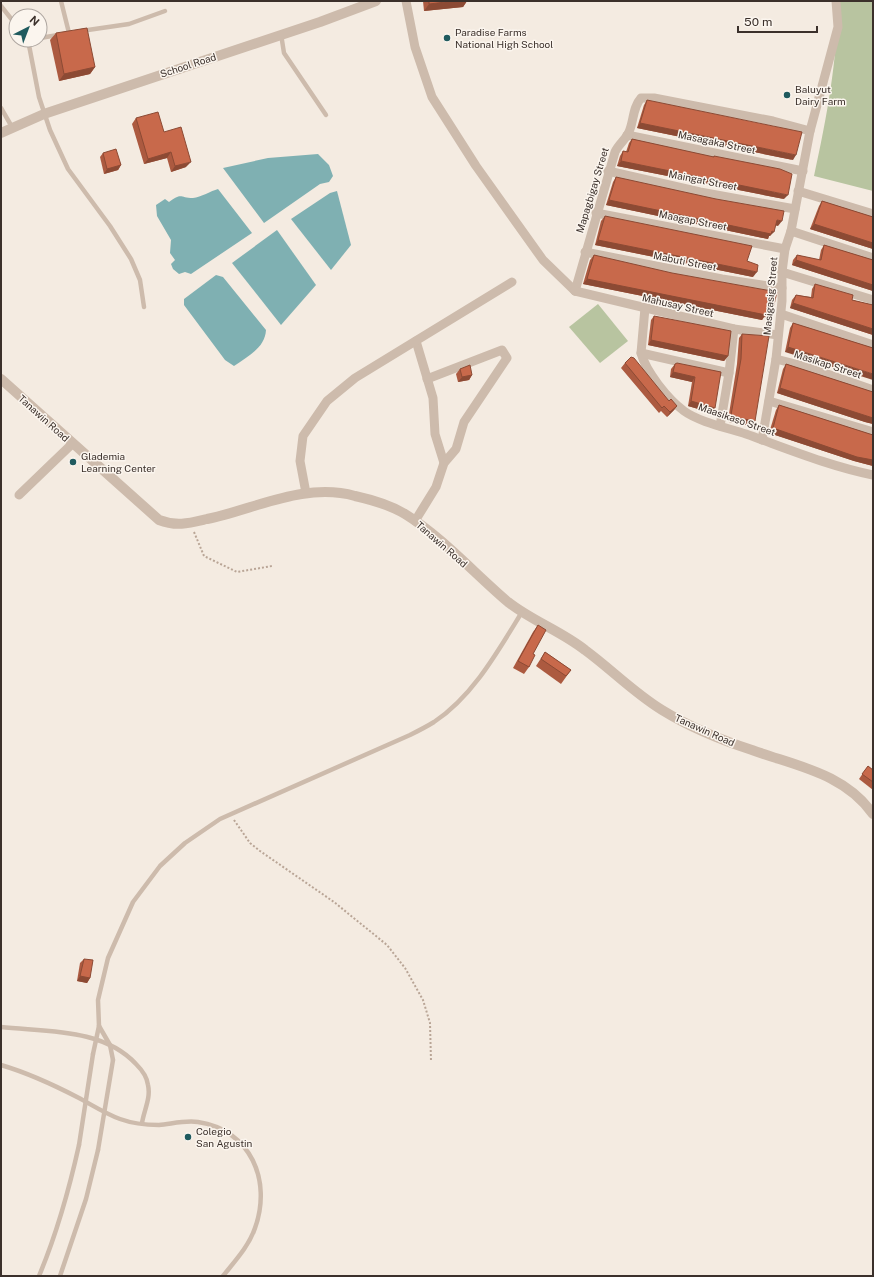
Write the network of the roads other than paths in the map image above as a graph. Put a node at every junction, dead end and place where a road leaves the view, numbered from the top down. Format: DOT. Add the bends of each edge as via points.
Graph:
graph roads {
  1 [pos="61,1"];
  2 [pos="376,1"];
  3 [pos="406,1"];
  4 [pos="836,1"];
  5 [pos="1,6"];
  6 [pos="165,11"];
  7 [pos="8,15"];
  8 [pos="69,33"];
  9 [pos="281,34"];
  10 [pos="48,37"];
  11 [pos="32,48"];
  12 [pos="1,108"];
  13 [pos="44,114"];
  14 [pos="326,115"];
  15 [pos="12,127"];
  16 [pos="810,131"];
  17 [pos="1,133"];
  18 [pos="627,135"];
  19 [pos="803,170"];
  20 [pos="608,171"];
  21 [pos="798,191"];
  22 [pos="795,209"];
  23 [pos="596,213"];
  24 [pos="873,214"];
  25 [pos="791,231"];
  26 [pos="786,249"];
  27 [pos="585,252"];
  28 [pos="873,258"];
  29 [pos="782,272"];
  30 [pos="512,282"];
  31 [pos="782,288"];
  32 [pos="575,291"];
  33 [pos="873,300"];
  34 [pos="144,307"];
  35 [pos="645,308"];
  36 [pos="781,314"];
  37 [pos="734,329"];
  38 [pos="778,335"];
  39 [pos="416,341"];
  40 [pos="873,345"];
  41 [pos="641,353"];
  42 [pos="776,359"];
  43 [pos="729,373"];
  44 [pos="1,379"];
  45 [pos="427,380"];
  46 [pos="873,390"];
  47 [pos="769,401"];
  48 [pos="720,426"];
  49 [pos="873,432"];
  50 [pos="762,440"];
  51 [pos="72,444"];
  52 [pos="444,463"];
  53 [pos="873,475"];
  54 [pos="306,493"];
  55 [pos="19,495"];
  56 [pos="415,521"];
  57 [pos="522,612"];
  58 [pos="873,814"];
  59 [pos="99,1026"];
  60 [pos="1,1027"];
  61 [pos="97,1040"];
  62 [pos="110,1045"];
  63 [pos="1,1065"];
  64 [pos="142,1123"];
  65 [pos="39,1276"];
  66 [pos="60,1276"];
  67 [pos="223,1276"];
  1 -- 8 [label="lane"];
  2 -- 9 [label="street, School Road"];
  3 -- 32 [label="street" via="415,47 432,98 476,166 543,260"];
  4 -- 16 [label="street, Masigasig Street" via="838,28"];
  5 -- 7 [label="lane"];
  6 -- 8 [label="lane" via="129,24"];
  8 -- 10 [label="lane"];
  9 -- 13 [label="street, School Road"];
  9 -- 14 [label="lane" via="284,53"];
  11 -- 13 [label="lane"];
  12 -- 15 [label="lane"];
  13 -- 15 [label="street, School Road"];
  13 -- 34 [label="lane" via="68,169 131,259 140,280"];
  15 -- 17 [label="street, School Road"];
  16 -- 18 [label="street, Mapagbigay Street" via="773,121 643,97"];
  16 -- 19 [label="street, Masigasig Street"];
  18 -- 19 [label="street, Masagaka Street"];
  18 -- 20 [label="street, Mapagbigay Street" via="618,146"];
  19 -- 21 [label="street, Masigasig Street"];
  20 -- 22 [label="street, Maingat Street" via="700,192"];
  20 -- 23 [label="street, Mapagbigay Street"];
  21 -- 22 [label="street, Masigasig Street"];
  21 -- 24 [label="street"];
  22 -- 25 [label="street, Masigasig Street"];
  23 -- 26 [label="street, Maagap Street"];
  23 -- 27 [label="street, Mapagbigay Street"];
  25 -- 26 [label="street, Masigasig Street"];
  25 -- 28 [label="street"];
  26 -- 29 [label="street, Masigasig Street"];
  27 -- 31 [label="street, Mabuti Street"];
  27 -- 32 [label="street, Mapagbigay Street"];
  29 -- 31 [label="street, Masigasig Street"];
  29 -- 33 [label="street"];
  30 -- 39 [label="street"];
  31 -- 36 [label="street, Masigasig Street"];
  32 -- 35 [label="street, Mahusay Street"];
  35 -- 37 [label="street, Mahusay Street"];
  35 -- 41 [label="street"];
  36 -- 38 [label="street, Masigasig Street"];
  36 -- 40 [label="street"];
  37 -- 38 [label="street, Mahusay Street"];
  37 -- 43 [label="street"];
  38 -- 42 [label="street, Masigasig Street"];
  39 -- 45 [label="street"];
  39 -- 54 [label="street" via="355,378 320,410 303,436 301,447 300,461"];
  41 -- 43 [label="street"];
  41 -- 48 [label="street, Maasikaso Street" via="653,377 680,407 690,414"];
  42 -- 46 [label="street, Masikap Street"];
  42 -- 47 [label="street, Masigasig Street"];
  43 -- 48 [label="street"];
  44 -- 51 [label="street, Tanawin Road"];
  45 -- 52 [label="street" via="433,398 435,434"];
  45 -- 52 [label="street" via="502,350 507,358 464,422 456,449"];
  47 -- 49 [label="street"];
  47 -- 50 [label="street, Masigasig Street"];
  48 -- 50 [label="street, Maasikaso Street"];
  50 -- 53 [label="street, Maasikaso Street" via="840,467"];
  51 -- 54 [label="street, Tanawin Road" via="159,520 175,525 232,514"];
  51 -- 55 [label="street"];
  52 -- 56 [label="street" via="436,487"];
  54 -- 56 [label="street, Tanawin Road" via="352,495 387,505"];
  56 -- 57 [label="street, Tanawin Road"];
  57 -- 58 [label="street, Tanawin Road" via="584,649 663,711 751,750 810,768 842,783 863,801"];
  57 -- 59 [label="lane" via="487,667 461,698 434,722 231,814 170,855 133,902 108,958 98,1000"];
  59 -- 61 [label="lane"];
  59 -- 62 [label="lane"];
  60 -- 61 [label="lane" via="79,1035"];
  61 -- 62 [label="lane"];
  61 -- 65 [label="lane, bridge" via="71,1183 53,1243"];
  62 -- 64 [label="lane" via="132,1060 143,1071 147,1080 149,1094"];
  62 -- 66 [label="lane, bridge" via="113,1060 98,1150 86,1199"];
  63 -- 64 [label="lane" via="56,1086 118,1119"];
  64 -- 67 [label="lane" via="207,1124 232,1136 252,1158 261,1182 262,1205 255,1229"];
}
